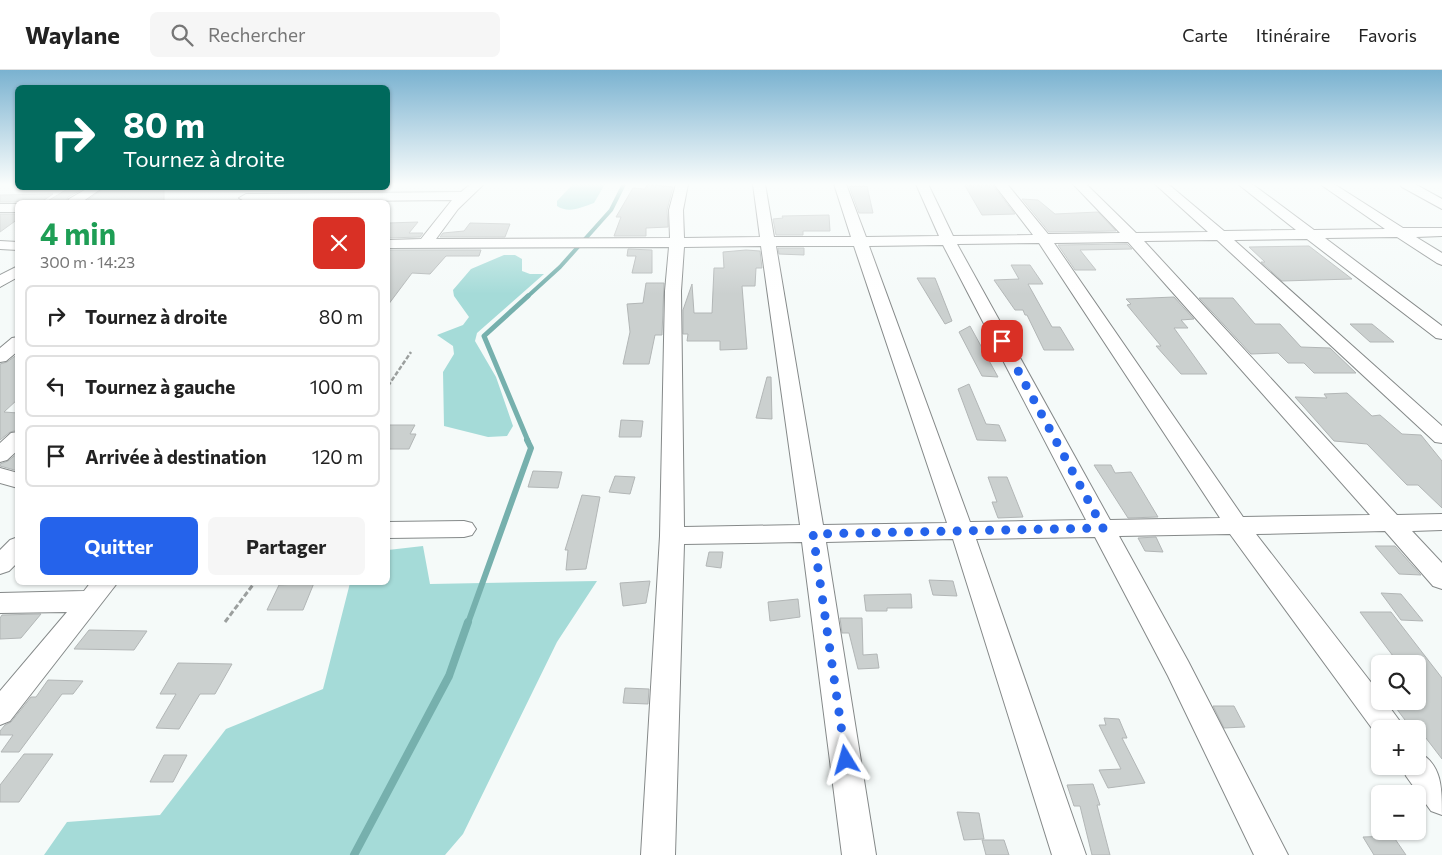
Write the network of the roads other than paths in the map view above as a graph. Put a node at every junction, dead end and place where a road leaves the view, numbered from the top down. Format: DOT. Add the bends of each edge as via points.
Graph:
graph roads {
  1 [pos="443,221"];
  2 [pos="676,221"];
  3 [pos="765,221"];
  4 [pos="852,221"];
  5 [pos="939,221"];
  6 [pos="1029,221"];
  7 [pos="1116,221"];
  8 [pos="1203,221"];
  9 [pos="1292,221"];
  10 [pos="1383,221"];
  11 [pos="1401,232"];
  12 [pos="1442,232"];
  13 [pos="1308,233"];
  14 [pos="1220,235"];
  15 [pos="1130,237"];
  16 [pos="1043,238"];
  17 [pos="947,239"];
  18 [pos="858,240"];
  19 [pos="677,242"];
  20 [pos="768,242"];
  21 [pos="425,244"];
  22 [pos="0,246"];
  23 [pos="15,246"];
  24 [pos="390,246"];
  25 [pos="1442,260"];
  26 [pos="15,272"];
  27 [pos="0,282"];
  28 [pos="0,334"];
  29 [pos="15,334"];
  30 [pos="1442,334"];
  31 [pos="15,344"];
  32 [pos="0,357"];
  33 [pos="1442,437"];
  34 [pos="15,441"];
  35 [pos="0,455"];
  36 [pos="0,476"];
  37 [pos="15,480"];
  38 [pos="1389,522"];
  39 [pos="1442,522"];
  40 [pos="1237,526"];
  41 [pos="1103,528"];
  42 [pos="464,529"];
  43 [pos="390,530"];
  44 [pos="962,531"];
  45 [pos="813,534"];
  46 [pos="672,536"];
  47 [pos="15,549"];
  48 [pos="0,565"];
  49 [pos="1442,579"];
  50 [pos="99,592"];
  51 [pos="0,603"];
  52 [pos="0,712"];
  53 [pos="1382,720"];
  54 [pos="1424,775"];
  55 [pos="1442,800"];
  56 [pos="658,855"];
  57 [pos="859,855"];
  58 [pos="1068,855"];
  59 [pos="1271,855"];
  1 -- 21 [label="street"];
  2 -- 19 [label="street"];
  3 -- 20 [label="street"];
  4 -- 18 [label="street"];
  5 -- 17 [label="street"];
  6 -- 16 [label="street"];
  7 -- 15 [label="street"];
  8 -- 14 [label="street"];
  9 -- 13 [label="street"];
  10 -- 11 [label="street"];
  11 -- 12 [label="street"];
  11 -- 13 [label="street"];
  11 -- 25 [label="street"];
  13 -- 14 [label="street"];
  13 -- 30 [label="street"];
  14 -- 15 [label="street"];
  14 -- 33 [label="street"];
  15 -- 16 [label="street"];
  15 -- 38 [label="street"];
  16 -- 17 [label="street"];
  16 -- 40 [label="street"];
  17 -- 18 [label="street"];
  17 -- 41 [label="street"];
  18 -- 20 [label="street"];
  18 -- 44 [label="street"];
  19 -- 20 [label="street"];
  19 -- 21 [label="street"];
  19 -- 46 [label="street" via="673,291"];
  20 -- 45 [label="street"];
  21 -- 24 [label="street"];
  22 -- 23 [label="street"];
  26 -- 27 [label="street"];
  28 -- 29 [label="street"];
  31 -- 32 [label="street"];
  34 -- 35 [label="street"];
  36 -- 37 [label="street"];
  38 -- 39 [label="street"];
  38 -- 40 [label="street"];
  38 -- 49 [label="street"];
  40 -- 41 [label="street"];
  40 -- 53 [label="street"];
  41 -- 44 [label="street"];
  41 -- 59 [label="street"];
  42 -- 43 [label="street"];
  44 -- 45 [label="street"];
  44 -- 58 [label="street"];
  45 -- 46 [label="street"];
  45 -- 57 [label="street"];
  46 -- 56 [label="street"];
  47 -- 48 [label="street"];
  50 -- 51 [label="street"];
  50 -- 52 [label="street"];
  54 -- 55 [label="street"];
}
